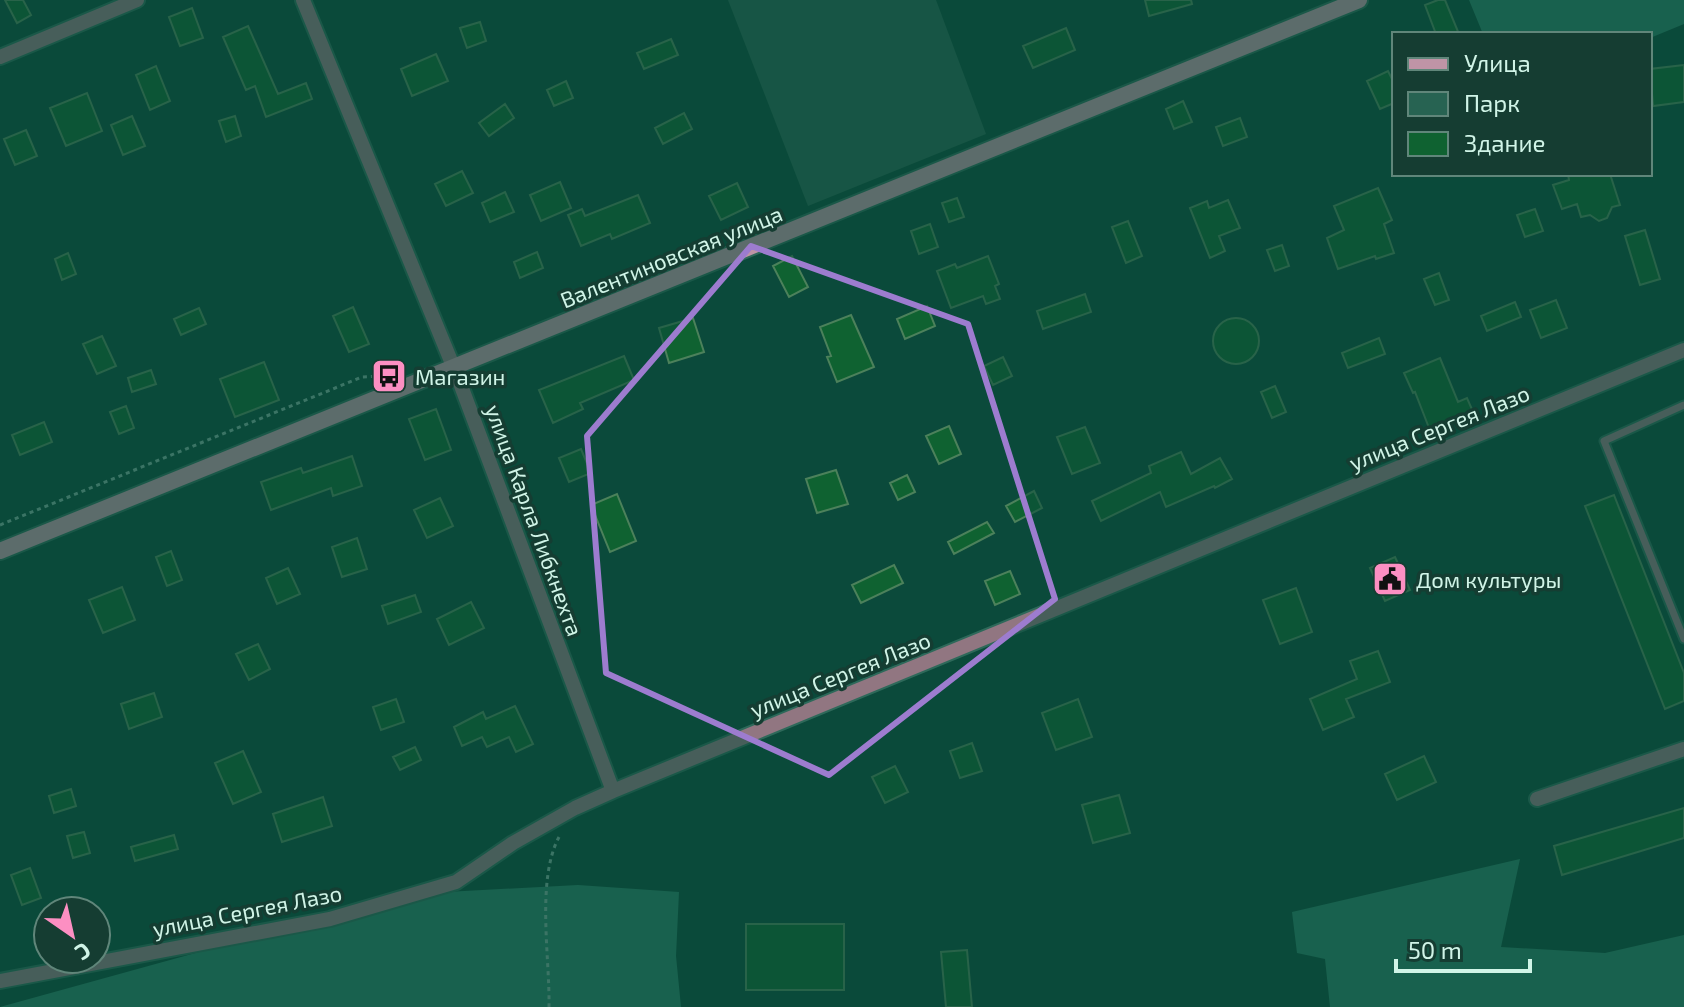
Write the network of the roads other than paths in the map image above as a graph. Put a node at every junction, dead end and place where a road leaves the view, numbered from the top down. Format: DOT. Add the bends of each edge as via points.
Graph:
graph roads {
  1 [pos="137,0"];
  2 [pos="303,0"];
  3 [pos="1359,0"];
  4 [pos="0,57"];
  5 [pos="1683,354"];
  6 [pos="454,368"];
  7 [pos="1684,405"];
  8 [pos="0,551"];
  9 [pos="1684,639"];
  10 [pos="1684,749"];
  11 [pos="613,791"];
  12 [pos="1537,799"];
  13 [pos="0,981"];
  1 -- 4 [label="street"];
  2 -- 6 [label="street, улица Карла Либкнехта"];
  3 -- 6 [label="main road, Валентиновская улица"];
  5 -- 11 [label="street, улица Сергея Лазо"];
  6 -- 8 [label="main road, Валентиновская улица"];
  6 -- 11 [label="street, улица Карла Либкнехта"];
  7 -- 9 [label="lane" via="1604,441"];
  10 -- 12 [label="street"];
  11 -- 13 [label="street, улица Сергея Лазо" via="513,843 456,882 330,919"];
}
